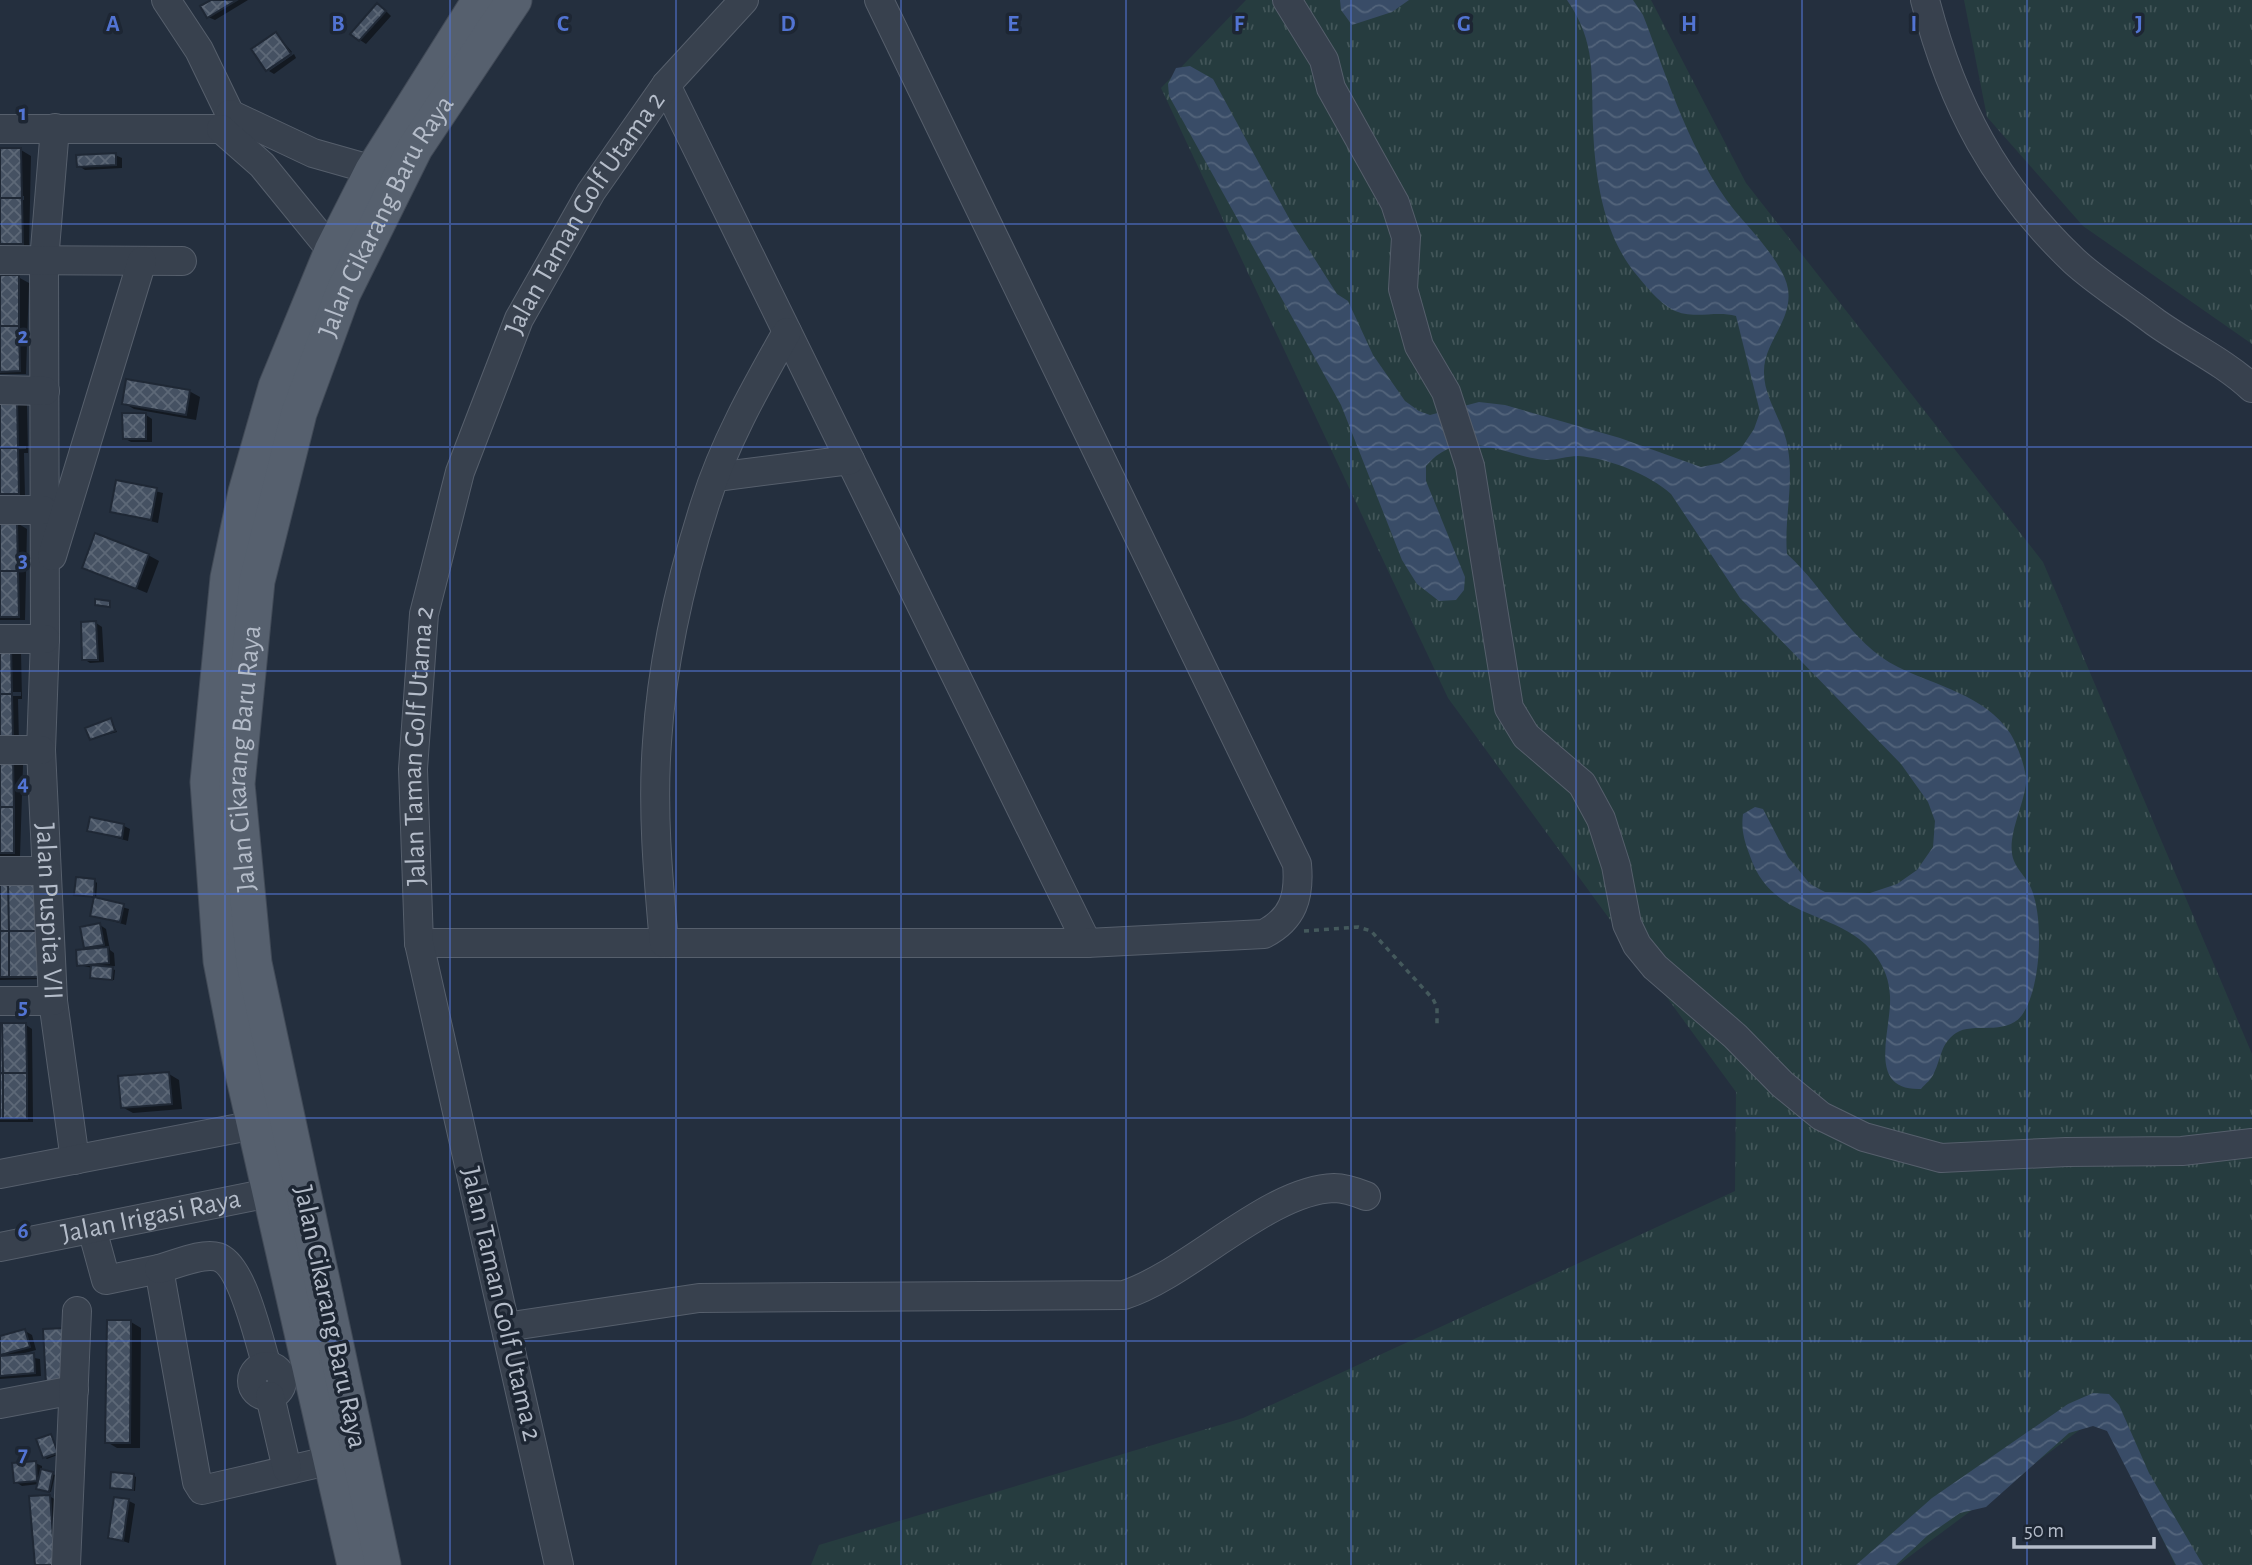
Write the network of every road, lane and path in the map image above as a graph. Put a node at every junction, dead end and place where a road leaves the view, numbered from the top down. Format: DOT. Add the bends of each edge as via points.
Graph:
graph roads {
  1 [pos="166,0"];
  2 [pos="480,0"];
  3 [pos="514,0"];
  4 [pos="744,0"];
  5 [pos="878,0"];
  6 [pos="1925,0"];
  7 [pos="1290,5"];
  8 [pos="666,85"];
  9 [pos="226,121"];
  10 [pos="55,128"];
  11 [pos="0,129"];
  12 [pos="373,170"];
  13 [pos="332,251"];
  14 [pos="0,260"];
  15 [pos="44,261"];
  16 [pos="142,261"];
  17 [pos="182,261"];
  18 [pos="787,332"];
  19 [pos="2252,388"];
  20 [pos="0,390"];
  21 [pos="45,391"];
  22 [pos="850,460"];
  23 [pos="716,477"];
  24 [pos="0,510"];
  25 [pos="43,510"];
  26 [pos="45,579"];
  27 [pos="0,639"];
  28 [pos="45,639"];
  29 [pos="0,750"];
  30 [pos="41,750"];
  31 [pos="0,871"];
  32 [pos="46,871"];
  33 [pos="1264,933"];
  34 [pos="419,943"];
  35 [pos="664,943"];
  36 [pos="1087,943"];
  37 [pos="0,1001"];
  38 [pos="53,1001"];
  39 [pos="1437,1026"];
  40 [pos="259,1069"];
  41 [pos="271,1122"];
  42 [pos="2252,1143"];
  43 [pos="75,1160"];
  44 [pos="0,1174"];
  45 [pos="286,1190"];
  46 [pos="1366,1196"];
  47 [pos="92,1228"];
  48 [pos="0,1247"];
  49 [pos="159,1269"];
  50 [pos="77,1311"];
  51 [pos="506,1327"];
  52 [pos="74,1390"];
  53 [pos="0,1404"];
  54 [pos="332,1460"];
  55 [pos="287,1469"];
  56 [pos="66,1565"];
  57 [pos="355,1565"];
  58 [pos="383,1565"];
  59 [pos="559,1565"];
  1 -- 9 [label="street" via="199,50"];
  2 -- 12 [label="main road, Jalan Cikarang Baru Raya"];
  3 -- 40 [label="main road, Jalan Cikarang Baru Raya" via="415,148 344,293 299,413 257,581 237,784"];
  4 -- 8 [label="street, Jalan Taman Golf Utama 2"];
  5 -- 33 [label="street" via="1297,864 1299,885 1293,910 1280,925"];
  6 -- 19 [label="street" via="1938,51 1967,123 2008,189 2075,262"];
  7 -- 42 [label="street" via="1324,60 1332,88 1395,203 1406,237 1403,289 1419,346 1446,392 1470,466 1509,708 1526,736 1582,784 1601,819 1627,923 1655,967 1821,1116 1864,1137 1941,1158 2182,1151"];
  8 -- 18 [label="street"];
  8 -- 34 [label="street, Jalan Taman Golf Utama 2" via="591,192 519,319 460,472 424,614 413,769"];
  9 -- 10 [label="street"];
  9 -- 12 [label="street"];
  9 -- 13 [label="street"];
  10 -- 11 [label="street"];
  10 -- 15 [label="street, Jalan Puspita VII"];
  12 -- 13 [label="main road, Jalan Cikarang Baru Raya"];
  13 -- 40 [label="main road, Jalan Cikarang Baru Raya" via="276,387 246,492 228,578 208,782 221,961"];
  14 -- 15 [label="street"];
  15 -- 16 [label="street"];
  15 -- 21 [label="street, Jalan Puspita VII"];
  16 -- 17 [label="street"];
  16 -- 26 [label="street, Jalan Puspita VII"];
  18 -- 22 [label="street"];
  18 -- 23 [label="street" via="745,407"];
  20 -- 21 [label="street"];
  21 -- 25 [label="street, Jalan Puspita VII"];
  22 -- 23 [label="street"];
  22 -- 36 [label="street"];
  23 -- 35 [label="street" via="705,503 673,630 657,741 655,851"];
  24 -- 25 [label="street"];
  25 -- 26 [label="street, Jalan Puspita VII"];
  26 -- 28 [label="street, Jalan Puspita VII"];
  27 -- 28 [label="street"];
  28 -- 30 [label="street, Jalan Puspita VII"];
  29 -- 30 [label="street"];
  30 -- 32 [label="street, Jalan Puspita VII"];
  31 -- 32 [label="street"];
  32 -- 38 [label="street, Jalan Puspita VII"];
  33 -- 36 [label="street"];
  33 -- 39 [label="path" via="1358,927 1371,931 1433,999"];
  34 -- 35 [label="street"];
  34 -- 51 [label="street, Jalan Taman Golf Utama 2"];
  35 -- 36 [label="street"];
  37 -- 38 [label="street"];
  38 -- 43 [label="street, Jalan Puspita VII"];
  40 -- 41 [label="main road, Jalan Cikarang Baru Raya"];
  41 -- 43 [label="street"];
  41 -- 45 [label="main road, Jalan Cikarang Baru Raya"];
  43 -- 44 [label="street"];
  45 -- 47 [label="street, Jalan Irigasi Raya"];
  45 -- 54 [label="main road, Jalan Cikarang Baru Raya"];
  45 -- 58 [label="main road, Jalan Cikarang Baru Raya"];
  46 -- 51 [label="street" via="1333,1188 1284,1203 1145,1288 1124,1295 699,1298"];
  47 -- 48 [label="street, Jalan Irigasi Raya"];
  47 -- 49 [label="street" via="106,1280"];
  49 -- 55 [label="street" via="208,1256 226,1261 238,1277 267,1366 274,1367 282,1379 281,1387 271,1396"];
  49 -- 55 [label="street" via="199,1486 206,1491"];
  50 -- 52 [label="street"];
  51 -- 59 [label="street, Jalan Taman Golf Utama 2"];
  52 -- 53 [label="street"];
  52 -- 56 [label="street"];
  54 -- 55 [label="street"];
  54 -- 57 [label="main road, Jalan Cikarang Baru Raya"];
}
